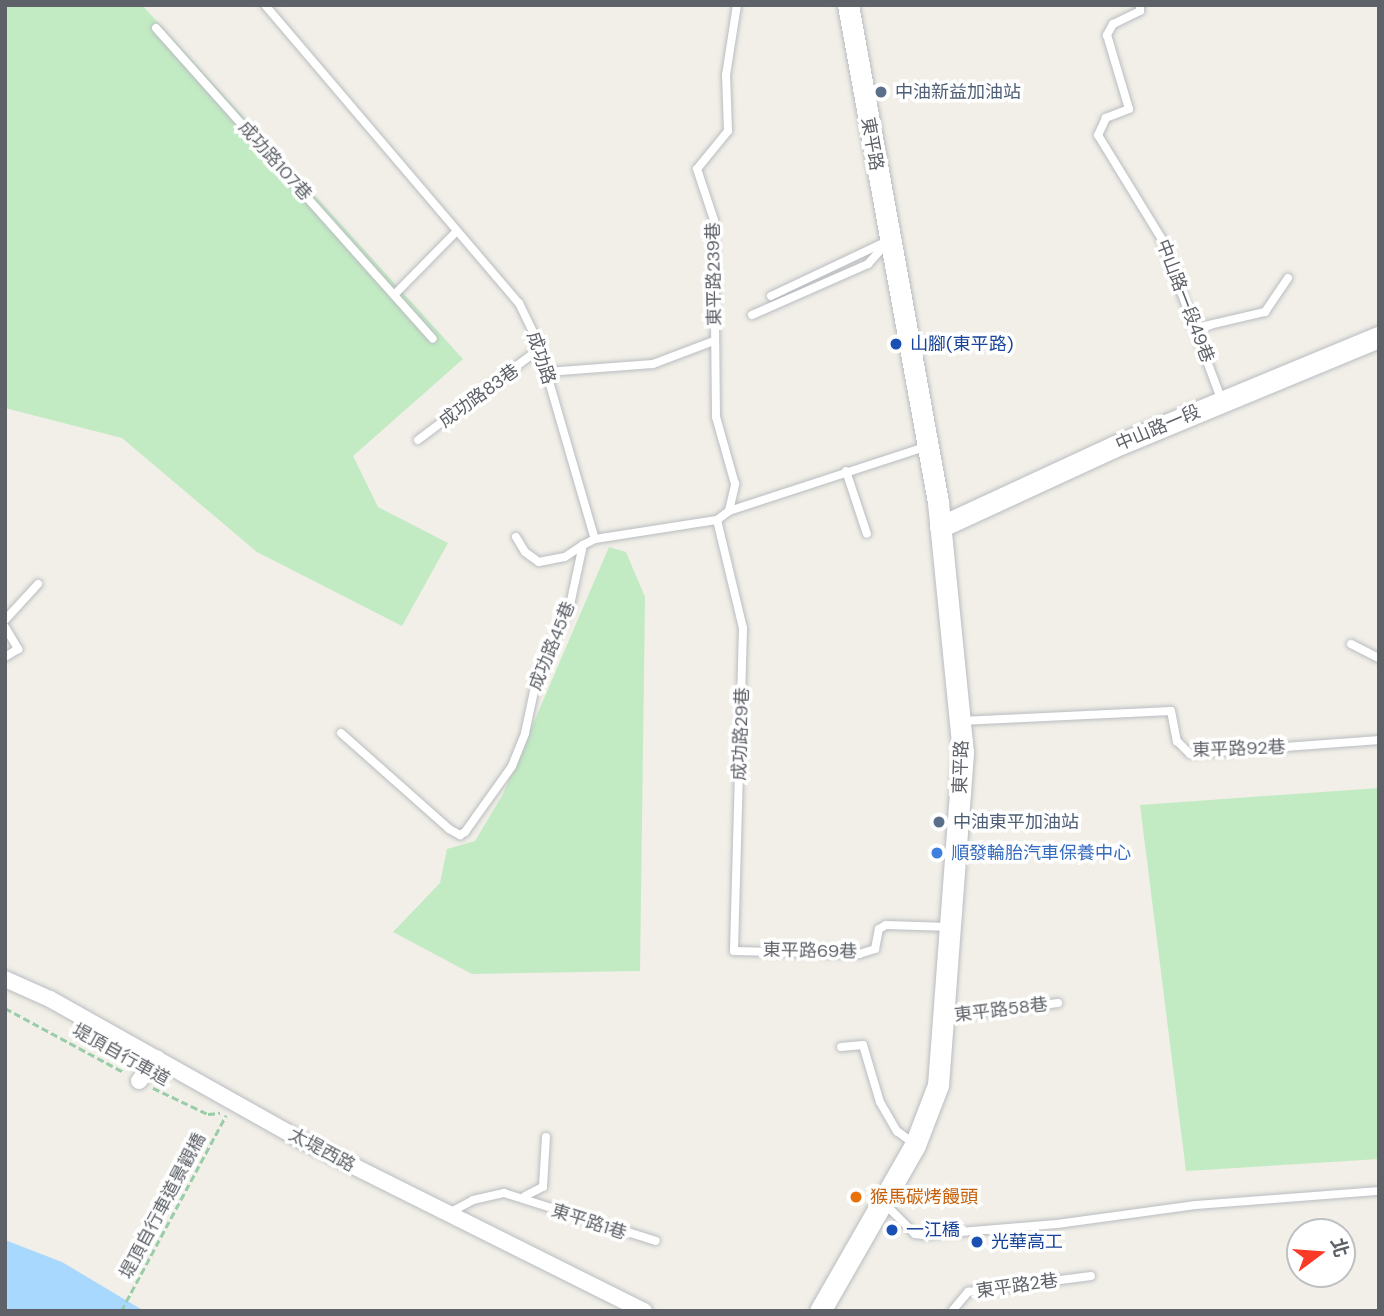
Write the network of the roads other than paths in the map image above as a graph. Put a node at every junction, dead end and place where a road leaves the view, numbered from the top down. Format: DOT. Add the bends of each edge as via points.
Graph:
graph roads {
  1 [pos="265,5"];
  2 [pos="737,5"];
  3 [pos="848,5"];
  4 [pos="1140,5"];
  5 [pos="156,28"];
  6 [pos="456,232"];
  7 [pos="889,241"];
  8 [pos="1288,278"];
  9 [pos="394,295"];
  10 [pos="771,296"];
  11 [pos="752,315"];
  12 [pos="1196,328"];
  13 [pos="1379,337"];
  14 [pos="433,339"];
  15 [pos="714,341"];
  16 [pos="538,350"];
  17 [pos="547,372"];
  18 [pos="1222,401"];
  19 [pos="418,440"];
  20 [pos="928,446"];
  21 [pos="846,471"];
  22 [pos="729,511"];
  23 [pos="717,520"];
  24 [pos="940,527"];
  25 [pos="867,534"];
  26 [pos="516,537"];
  27 [pos="595,539"];
  28 [pos="583,545"];
  29 [pos="38,584"];
  30 [pos="5,620"];
  31 [pos="5,627"];
  32 [pos="1351,644"];
  33 [pos="5,657"];
  34 [pos="1379,658"];
  35 [pos="961,721"];
  36 [pos="341,733"];
  37 [pos="1379,740"];
  38 [pos="952,927"];
  39 [pos="734,951"];
  40 [pos="5,979"];
  41 [pos="1058,1003"];
  42 [pos="944,1017"];
  43 [pos="841,1047"];
  44 [pos="157,1058"];
  45 [pos="139,1081"];
  46 [pos="545,1137"];
  47 [pos="915,1145"];
  48 [pos="1379,1191"];
  49 [pos="525,1196"];
  50 [pos="883,1202"];
  51 [pos="446,1214"];
  52 [pos="656,1241"];
  53 [pos="1091,1276"];
  54 [pos="644,1311"];
  55 [pos="820,1311"];
  56 [pos="953,1311"];
  1 -- 6 [label="lane, 成功路"];
  2 -- 15 [label="lane, 東平路239巷" via="726,75 728,131 698,169 714,220"];
  3 -- 7 [label="main road, 東平路"];
  4 -- 12 [label="lane, 中山路一段49巷" via="1140,11 1113,24 1107,35 1129,109 1106,118 1098,135 1161,238"];
  5 -- 9 [label="lane, 成功路107巷"];
  6 -- 9 [label="lane"];
  6 -- 16 [label="lane, 成功路" via="519,303"];
  7 -- 10 [label="lane"];
  7 -- 11 [label="lane" via="867,264"];
  7 -- 20 [label="main road, 東平路"];
  8 -- 12 [label="lane" via="1265,312"];
  9 -- 14 [label="lane, 成功路107巷"];
  12 -- 18 [label="lane, 中山路一段49巷"];
  13 -- 18 [label="main road, 中山路一段"];
  15 -- 17 [label="lane" via="653,364"];
  15 -- 22 [label="lane, 東平路239巷" via="716,417 735,484"];
  16 -- 17 [label="lane, 成功路"];
  16 -- 19 [label="lane, 成功路83巷"];
  17 -- 27 [label="lane, 成功路"];
  18 -- 24 [label="main road, 中山路一段"];
  20 -- 21 [label="lane"];
  20 -- 24 [label="main road, 東平路"];
  21 -- 22 [label="lane"];
  21 -- 25 [label="lane"];
  22 -- 23 [label="lane"];
  23 -- 27 [label="lane"];
  23 -- 39 [label="lane, 成功路29巷" via="743,628"];
  24 -- 35 [label="main road, 東平路"];
  26 -- 28 [label="lane" via="525,552 539,562 565,557"];
  27 -- 28 [label="lane"];
  28 -- 36 [label="lane, 成功路45巷" via="570,605 536,682 512,766 465,832 460,835 449,829"];
  29 -- 30 [label="lane"];
  31 -- 33 [label="lane" via="18,649"];
  32 -- 34 [label="lane"];
  35 -- 37 [label="lane, 東平路92巷" via="1171,711 1177,741 1190,754"];
  35 -- 38 [label="main road, 東平路"];
  38 -- 39 [label="lane, 東平路69巷" via="886,925 879,929 875,949 859,954"];
  38 -- 42 [label="main road, 東平路"];
  40 -- 44 [label="street, 太堤西路"];
  41 -- 42 [label="lane, 東平路58巷"];
  42 -- 47 [label="main road, 東平路" via="938,1085"];
  43 -- 47 [label="lane" via="863,1045 880,1102 897,1132"];
  44 -- 45 [label="street"];
  44 -- 51 [label="street, 太堤西路"];
  46 -- 49 [label="lane, 東平路1巷" via="543,1187"];
  47 -- 50 [label="main road, 東平路"];
  48 -- 50 [label="lane" via="1196,1205 1057,1224 924,1235 915,1234"];
  49 -- 51 [label="lane, 東平路1巷" via="504,1193 473,1200"];
  49 -- 52 [label="lane, 東平路1巷" via="567,1216"];
  50 -- 55 [label="main road, 東平路"];
  51 -- 54 [label="street, 太堤西路"];
  53 -- 56 [label="lane, 東平路2巷" via="968,1292"];
}
